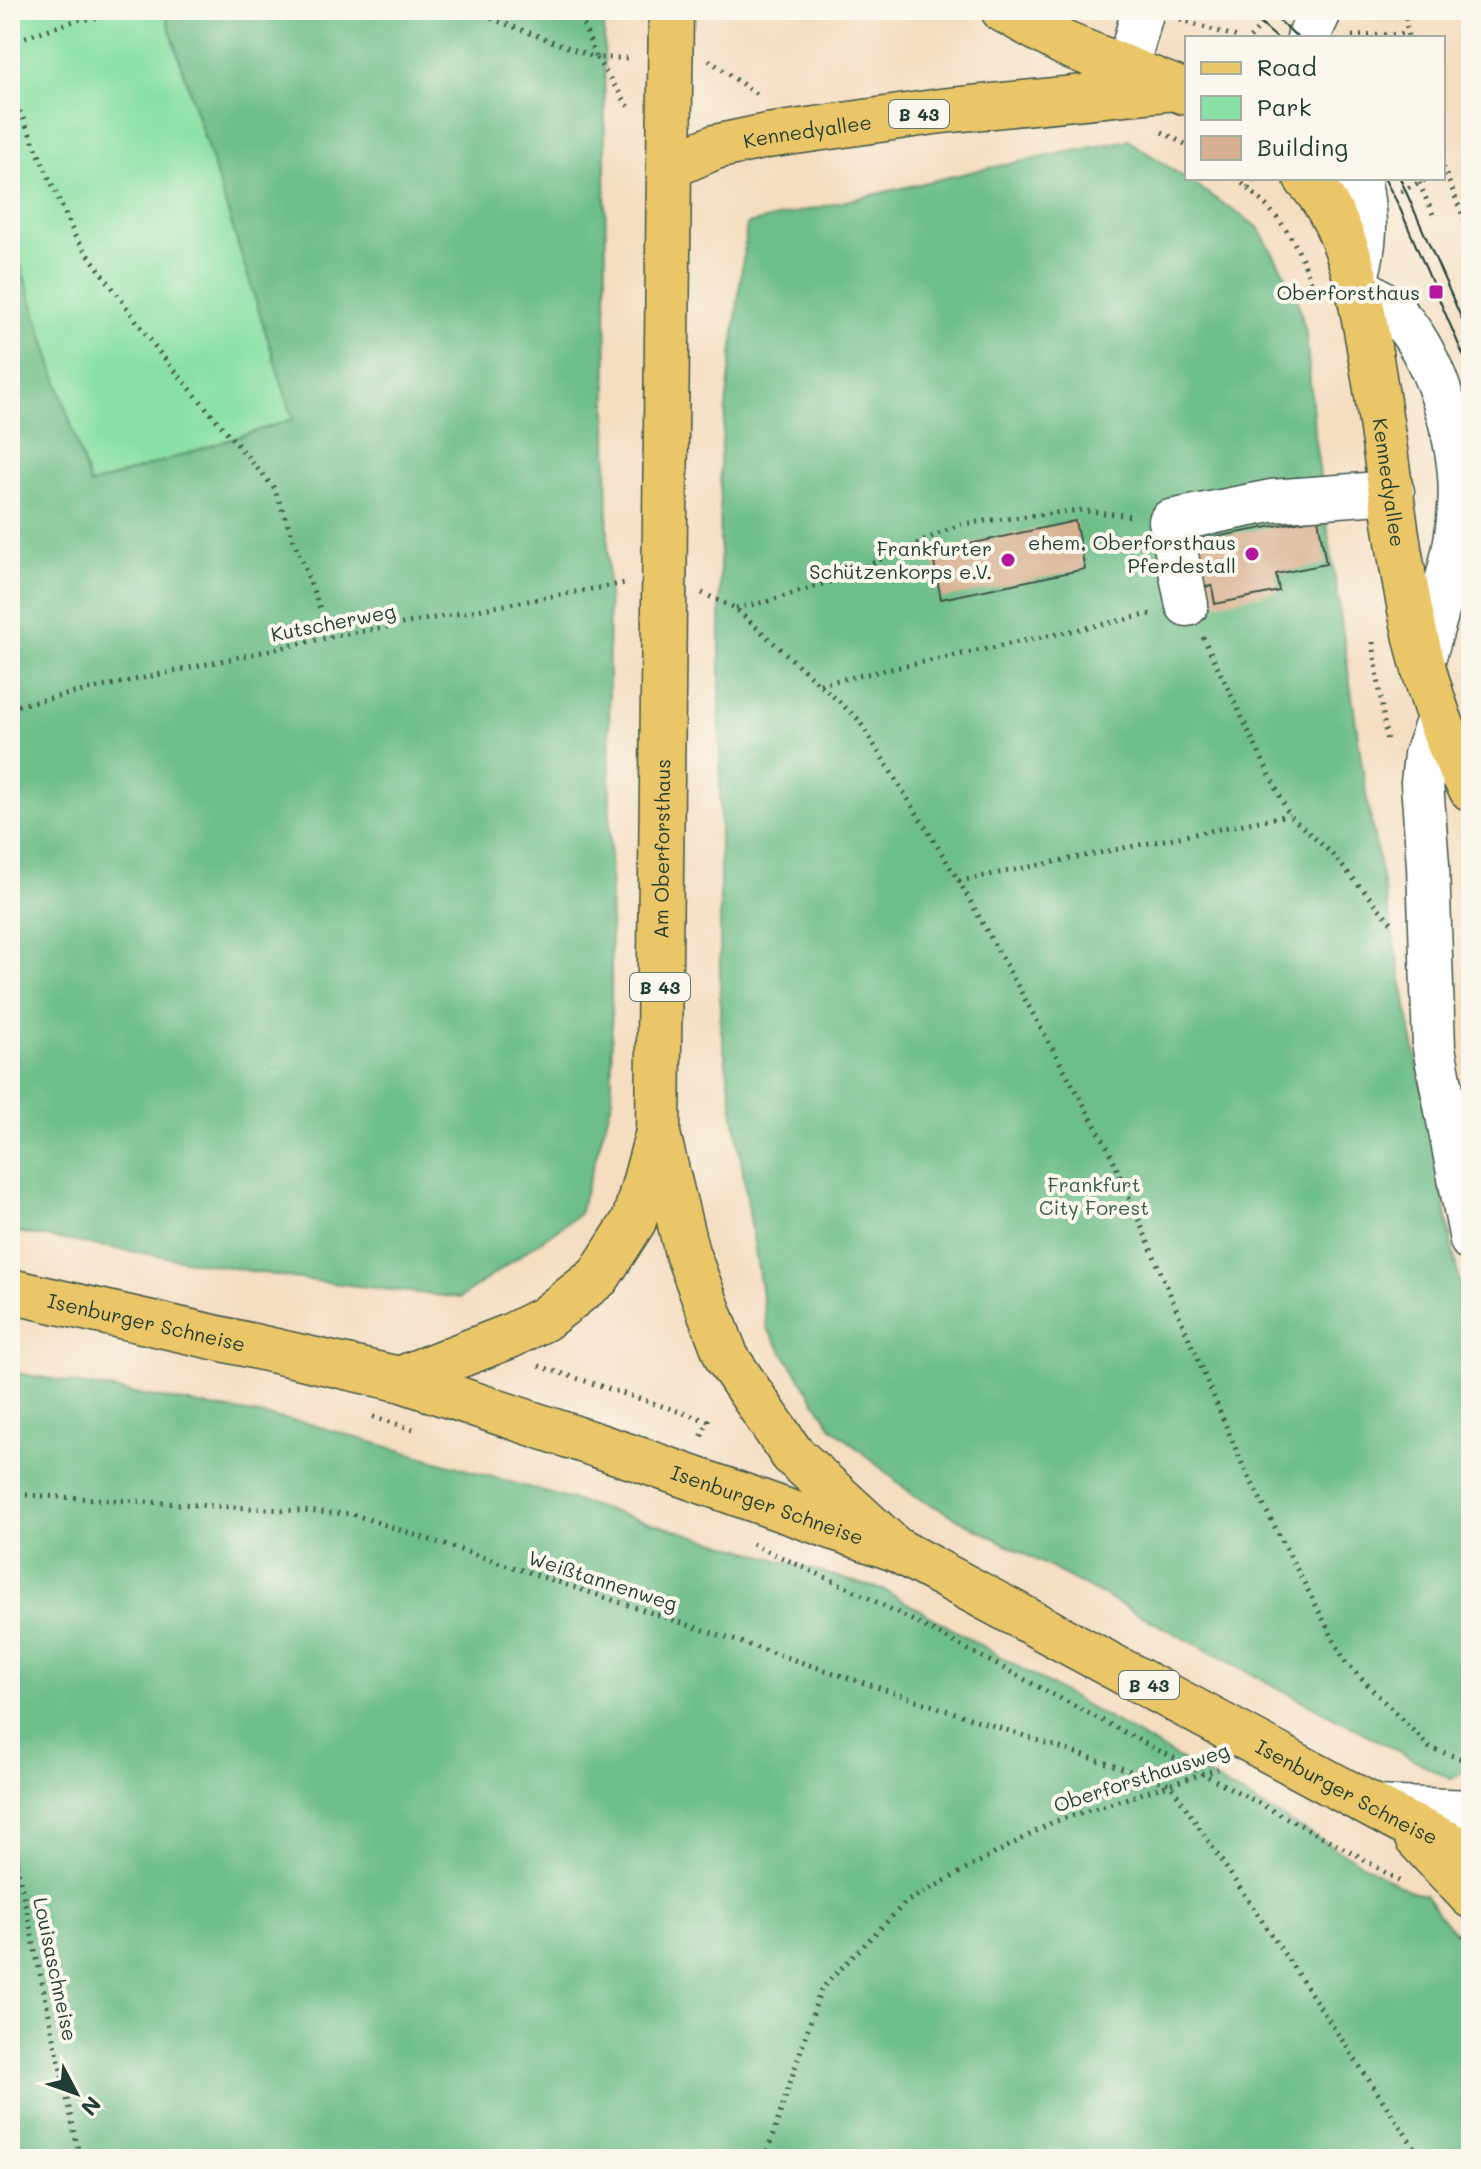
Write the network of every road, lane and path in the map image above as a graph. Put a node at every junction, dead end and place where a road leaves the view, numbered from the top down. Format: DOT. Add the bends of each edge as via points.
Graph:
graph roads {
  1 [pos="169,10"];
  2 [pos="469,10"];
  3 [pos="578,10"];
  4 [pos="671,10"];
  5 [pos="1003,10"];
  6 [pos="1143,10"];
  7 [pos="1275,10"];
  8 [pos="1405,10"];
  9 [pos="1335,23"];
  10 [pos="1234,36"];
  11 [pos="1252,36"];
  12 [pos="1312,36"];
  13 [pos="1408,36"];
  14 [pos="10,42"];
  15 [pos="596,58"];
  16 [pos="1127,68"];
  17 [pos="10,89"];
  18 [pos="1183,91"];
  19 [pos="637,119"];
  20 [pos="669,167"];
  21 [pos="1445,175"];
  22 [pos="1238,180"];
  23 [pos="1253,180"];
  24 [pos="1307,180"];
  25 [pos="1359,180"];
  26 [pos="1419,183"];
  27 [pos="1248,188"];
  28 [pos="1433,214"];
  29 [pos="1471,236"];
  30 [pos="1334,287"];
  31 [pos="1393,492"];
  32 [pos="1170,521"];
  33 [pos="664,576"];
  34 [pos="1187,605"];
  35 [pos="735,608"];
  36 [pos="1371,630"];
  37 [pos="331,637"];
  38 [pos="819,684"];
  39 [pos="1441,703"];
  40 [pos="10,707"];
  41 [pos="1388,749"];
  42 [pos="1471,789"];
  43 [pos="1289,815"];
  44 [pos="959,881"];
  45 [pos="1414,938"];
  46 [pos="658,1134"];
  47 [pos="1471,1240"];
  48 [pos="10,1291"];
  49 [pos="510,1336"];
  50 [pos="399,1379"];
  51 [pos="364,1415"];
  52 [pos="419,1431"];
  53 [pos="685,1476"];
  54 [pos="10,1494"];
  55 [pos="744,1541"];
  56 [pos="895,1549"];
  57 [pos="1272,1751"];
  58 [pos="1471,1762"];
  59 [pos="1205,1773"];
  60 [pos="1170,1784"];
  61 [pos="1471,1811"];
  62 [pos="1388,1814"];
  63 [pos="10,1833"];
  64 [pos="1471,1854"];
  65 [pos="1409,1889"];
  66 [pos="1462,1911"];
  67 [pos="1471,1943"];
  68 [pos="80,2159"];
  69 [pos="765,2159"];
  70 [pos="1422,2159"];
  1 -- 14 [label="path" via="77,20"];
  2 -- 15 [label="path"];
  3 -- 15 [label="path"];
  4 -- 20 [label="main road, B 43"];
  5 -- 16 [label="main road, B 43" via="1055,40"];
  6 -- 10 [label="path"];
  6 -- 16 [label="street"];
  7 -- 11 [label="path"];
  8 -- 13 [label="path"];
  9 -- 12 [label="street"];
  9 -- 13 [label="path"];
  15 -- 19 [label="path"];
  16 -- 18 [label="main road, B 43"];
  17 -- 37 [label="path" via="75,236 159,352 274,488"];
  18 -- 20 [label="main road, Kennedyallee / B 43" via="941,111 767,136 715,147"];
  20 -- 33 [label="main road, Am Oberforsthaus / B 43"];
  21 -- 29 [label="path"];
  22 -- 27 [label="path"];
  23 -- 27 [label="path"];
  24 -- 30 [label="main road, Kennedyallee" via="1335,219"];
  25 -- 30 [label="street" via="1367,216 1365,250"];
  26 -- 28 [label="path"];
  27 -- 30 [label="path" via="1282,220 1302,254"];
  30 -- 31 [label="main road, Kennedyallee" via="1371,358"];
  30 -- 39 [label="street" via="1393,310 1413,334 1436,382 1455,451 1460,495"];
  31 -- 32 [label="street" via="1271,501"];
  31 -- 39 [label="main road, Kennedyallee" via="1405,581"];
  32 -- 34 [label="street"];
  32 -- 35 [label="path" via="1079,510 961,524 832,581"];
  33 -- 35 [label="path"];
  33 -- 37 [label="path, Kutscherweg"];
  33 -- 46 [label="main road, Am Oberforsthaus / B 43"];
  34 -- 38 [label="path"];
  34 -- 43 [label="path"];
  35 -- 38 [label="path"];
  36 -- 41 [label="path"];
  37 -- 40 [label="path, Kutscherweg"];
  38 -- 44 [label="path" via="858,719"];
  39 -- 42 [label="main road, Kennedyallee" via="1453,756"];
  39 -- 45 [label="street" via="1422,770"];
  43 -- 44 [label="path"];
  43 -- 45 [label="path"];
  44 -- 58 [label="path" via="1109,1150 1243,1466 1346,1663 1430,1748"];
  45 -- 47 [label="street"];
  46 -- 49 [label="main road" via="634,1221 598,1277 544,1319"];
  46 -- 56 [label="main road, Am Oberforsthaus / B 43" via="687,1253 727,1358 792,1454"];
  48 -- 50 [label="main road, Isenburger Schneise"];
  49 -- 50 [label="main road"];
  49 -- 53 [label="path" via="523,1360 708,1421"];
  50 -- 53 [label="main road, Isenburger Schneise"];
  51 -- 52 [label="path"];
  53 -- 56 [label="main road, Isenburger Schneise"];
  54 -- 60 [label="path, Weißtannenweg" via="352,1514"];
  55 -- 59 [label="path" via="849,1588"];
  56 -- 57 [label="main road, Isenburger Schneise / B 43"];
  57 -- 59 [label="path, Oberforsthausweg"];
  57 -- 62 [label="main road, Isenburger Schneise / B 43"];
  59 -- 60 [label="path, Oberforsthausweg"];
  59 -- 65 [label="path"];
  60 -- 69 [label="path, Oberforsthausweg" via="1053,1822 906,1902 821,1989"];
  60 -- 70 [label="path"];
  61 -- 62 [label="street"];
  62 -- 64 [label="main road, Isenburger Schneise / B 43"];
  62 -- 66 [label="main road"];
  63 -- 68 [label="path, Louisaschneise"];
  66 -- 67 [label="path"];
}
